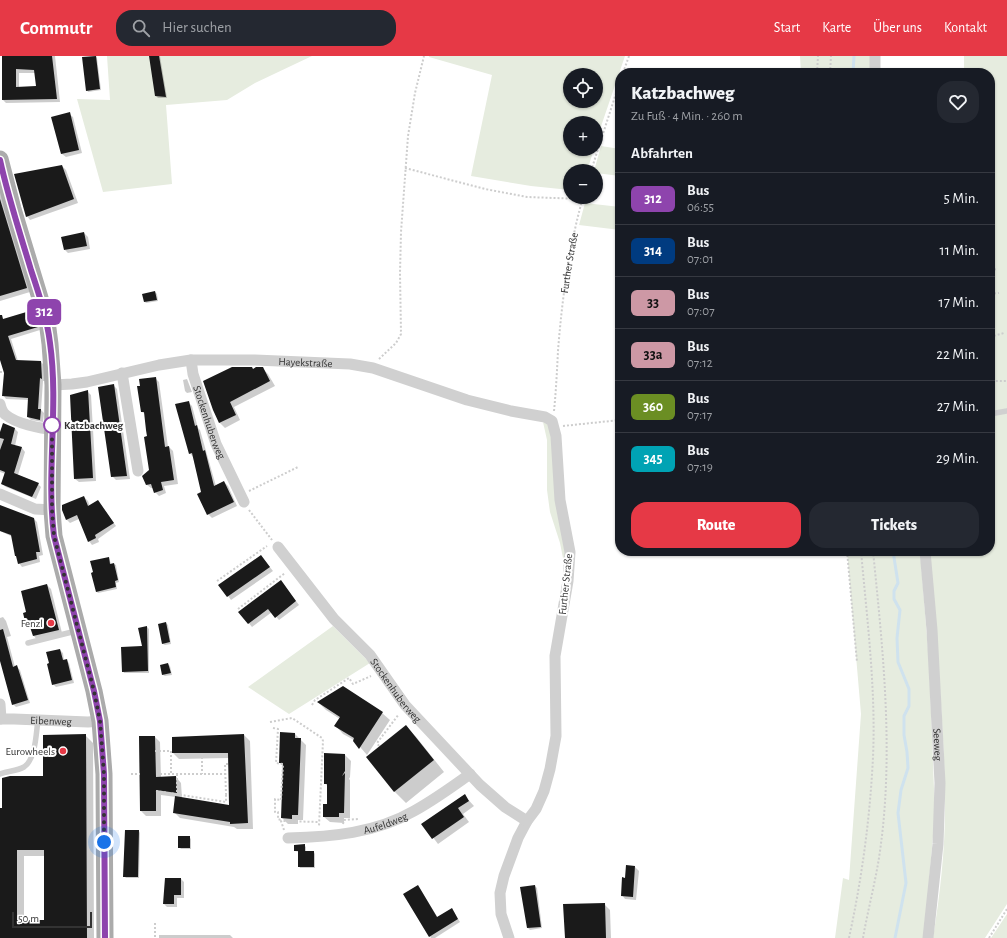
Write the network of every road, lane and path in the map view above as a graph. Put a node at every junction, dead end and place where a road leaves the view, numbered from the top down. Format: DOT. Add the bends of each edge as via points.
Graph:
graph roads {
  1 [pos="424,56"];
  2 [pos="629,56"];
  3 [pos="818,56"];
  4 [pos="831,56"];
  5 [pos="875,56"];
  6 [pos="625,68"];
  7 [pos="817,68"];
  8 [pos="830,68"];
  9 [pos="875,68"];
  10 [pos="615,97"];
  11 [pos="0,160"];
  12 [pos="593,164"];
  13 [pos="405,168"];
  14 [pos="563,198"];
  15 [pos="581,204"];
  16 [pos="995,269"];
  17 [pos="998,269"];
  18 [pos="995,293"];
  19 [pos="999,293"];
  20 [pos="1004,333"];
  21 [pos="995,335"];
  22 [pos="191,360"];
  23 [pos="373,368"];
  24 [pos="0,372"];
  25 [pos="3,372"];
  26 [pos="122,373"];
  27 [pos="995,381"];
  28 [pos="1007,381"];
  29 [pos="53,384"];
  30 [pos="0,404"];
  31 [pos="1007,411"];
  32 [pos="995,413"];
  33 [pos="615,420"];
  34 [pos="553,424"];
  35 [pos="52,429"];
  36 [pos="298,467"];
  37 [pos="138,471"];
  38 [pos="0,494"];
  39 [pos="242,499"];
  40 [pos="52,510"];
  41 [pos="276,545"];
  42 [pos="847,556"];
  43 [pos="861,556"];
  44 [pos="874,556"];
  45 [pos="925,556"];
  46 [pos="293,567"];
  47 [pos="217,581"];
  48 [pos="238,609"];
  49 [pos="78,630"];
  50 [pos="28,643"];
  51 [pos="857,662"];
  52 [pos="382,671"];
  53 [pos="0,704"];
  54 [pos="312,705"];
  55 [pos="403,718"];
  56 [pos="1,719"];
  57 [pos="38,720"];
  58 [pos="100,721"];
  59 [pos="270,722"];
  60 [pos="273,728"];
  61 [pos="379,746"];
  62 [pos="155,751"];
  63 [pos="202,753"];
  64 [pos="228,764"];
  65 [pos="0,774"];
  66 [pos="131,774"];
  67 [pos="140,774"];
  68 [pos="156,774"];
  69 [pos="171,774"];
  70 [pos="177,774"];
  71 [pos="202,774"];
  72 [pos="226,774"];
  73 [pos="470,774"];
  74 [pos="156,790"];
  75 [pos="177,794"];
  76 [pos="360,819"];
  77 [pos="281,821"];
  78 [pos="527,821"];
  79 [pos="319,822"];
  80 [pos="343,827"];
  81 [pos="319,829"];
  82 [pos="288,838"];
  83 [pos="1007,909"];
  84 [pos="155,923"];
  85 [pos="105,938"];
  86 [pos="155,938"];
  87 [pos="510,938"];
  88 [pos="849,938"];
  89 [pos="863,938"];
  90 [pos="928,938"];
  91 [pos="989,938"];
  1 -- 13 [label="path" via="408,136"];
  2 -- 6 [label="path"];
  3 -- 7 [label="path"];
  4 -- 8 [label="path"];
  5 -- 9 [label="street"];
  10 -- 12 [label="path"];
  11 -- 29 [label="main road" via="46,322"];
  13 -- 14 [label="path" via="485,190 527,197"];
  13 -- 23 [label="path" via="401,246 401,334"];
  15 -- 34 [label="path, Further Straße" via="574,232 562,313"];
  16 -- 17 [label="path"];
  18 -- 19 [label="path"];
  20 -- 21 [label="path"];
  22 -- 23 [label="street, Hayekstraße" via="294,361"];
  22 -- 26 [label="street, Hayekstraße"];
  22 -- 39 [label="street, Stockenhuberweg" via="193,374 216,444"];
  23 -- 34 [label="street, Hayekstraße" via="467,400 545,417"];
  24 -- 25 [label="path"];
  26 -- 29 [label="street, Hayekstraße" via="72,384"];
  26 -- 37 [label="street"];
  27 -- 28 [label="path"];
  29 -- 35 [label="main road"];
  30 -- 35 [label="street" via="6,415 12,419"];
  31 -- 32 [label="lane"];
  33 -- 34 [label="path"];
  34 -- 78 [label="street, Further Straße" via="560,500 570,565 555,656 555,750 544,791"];
  35 -- 40 [label="main road"];
  36 -- 39 [label="path"];
  38 -- 40 [label="street" via="35,509"];
  39 -- 41 [label="path"];
  40 -- 49 [label="main road" via="54,536"];
  41 -- 46 [label="street, Stockenhuberweg"];
  41 -- 47 [label="path"];
  42 -- 51 [label="path"];
  43 -- 88 [label="path" via="872,676 873,756 864,860"];
  44 -- 89 [label="path" via="883,647 887,763 880,852"];
  45 -- 90 [label="street, Seeweg" via="940,789 938,844"];
  46 -- 48 [label="path"];
  46 -- 52 [label="street, Stockenhuberweg" via="334,619 370,655"];
  49 -- 50 [label="lane"];
  49 -- 58 [label="main road"];
  52 -- 54 [label="path" via="353,684 349,678 315,700"];
  52 -- 73 [label="street, Stockenhuberweg" via="405,705"];
  53 -- 56 [label="street, Eibenweg"];
  55 -- 61 [label="path" via="398,714 377,742"];
  56 -- 57 [label="street, Eibenweg"];
  57 -- 58 [label="street, Eibenweg"];
  57 -- 65 [label="lane" via="31,758 25,766"];
  58 -- 85 [label="main road" via="104,774"];
  59 -- 79 [label="path" via="292,718 322,738"];
  60 -- 77 [label="path" via="278,728 276,763 282,764 281,800 275,800 275,812 278,812 278,819"];
  62 -- 69 [label="path" via="171,751"];
  63 -- 71 [label="path"];
  64 -- 72 [label="path" via="225,764"];
  66 -- 67 [label="path"];
  68 -- 69 [label="path"];
  69 -- 70 [label="path"];
  70 -- 71 [label="path"];
  70 -- 75 [label="path"];
  71 -- 72 [label="path"];
  72 -- 75 [label="path" via="226,802"];
  73 -- 78 [label="street, Stockenhuberweg" via="505,807"];
  73 -- 82 [label="street, Aufeldweg" via="414,811 387,823 344,835"];
  74 -- 75 [label="path"];
  76 -- 80 [label="path" via="344,820"];
  77 -- 79 [label="path"];
  77 -- 82 [label="path" via="284,838"];
  78 -- 87 [label="street, Further Straße" via="511,856 500,893 501,914"];
  79 -- 81 [label="path"];
  83 -- 91 [label="path"];
  84 -- 86 [label="path"];
}
